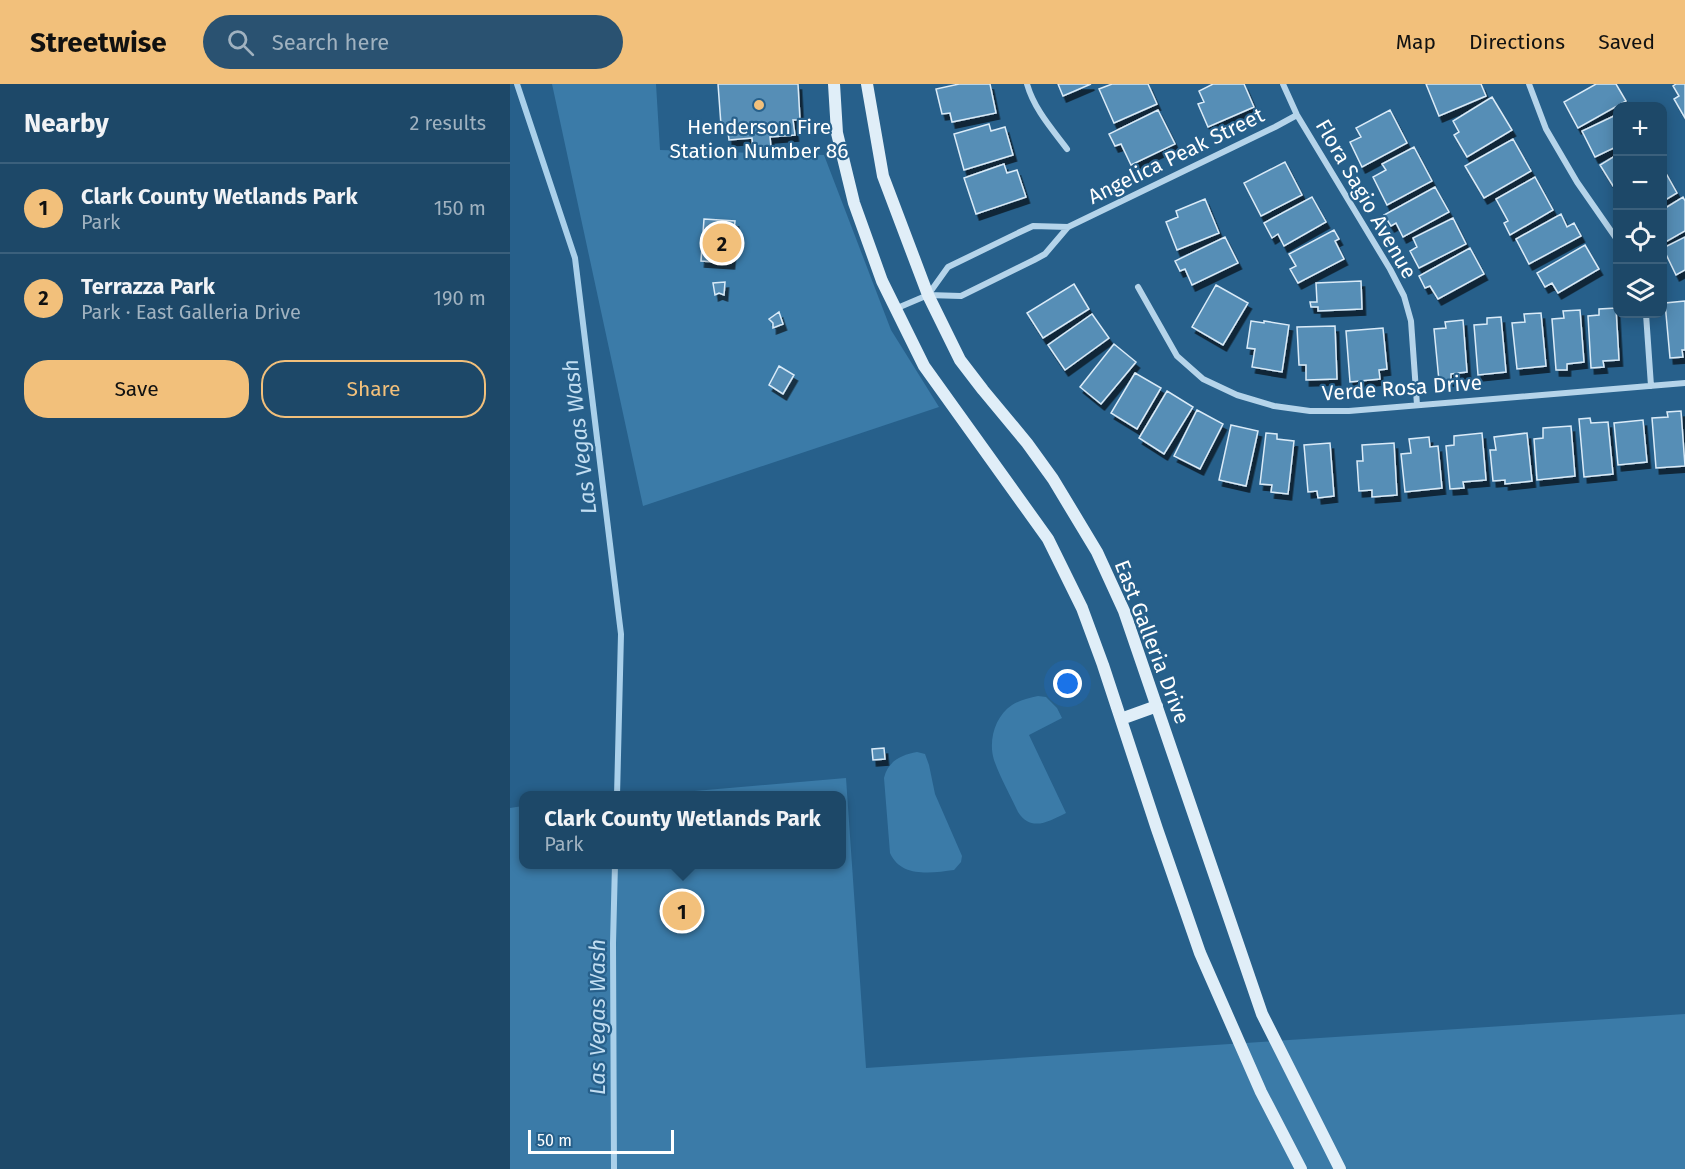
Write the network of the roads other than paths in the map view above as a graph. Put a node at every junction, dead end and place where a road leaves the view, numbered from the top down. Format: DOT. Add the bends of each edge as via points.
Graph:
graph roads {
  1 [pos="834,84"];
  2 [pos="867,84"];
  3 [pos="1027,84"];
  4 [pos="1283,84"];
  5 [pos="1529,84"];
  6 [pos="1297,115"];
  7 [pos="1067,149"];
  8 [pos="1068,227"];
  9 [pos="1613,236"];
  10 [pos="1138,287"];
  11 [pos="928,295"];
  12 [pos="895,309"];
  13 [pos="1646,318"];
  14 [pos="1685,383"];
  15 [pos="1651,386"];
  16 [pos="1417,405"];
  17 [pos="1157,706"];
  18 [pos="1121,719"];
  19 [pos="1300,1169"];
  20 [pos="1340,1169"];
  1 -- 12 [label="main road" via="837,133 854,203"];
  2 -- 11 [label="main road, East Galleria Drive" via="884,176"];
  3 -- 7 [label="street" via="1045,120"];
  4 -- 6 [label="street, Flora Sagio Avenue"];
  5 -- 9 [label="street" via="1546,129"];
  6 -- 8 [label="street, Angelica Peak Street"];
  6 -- 16 [label="street, Flora Sagio Avenue" via="1404,296 1411,321"];
  8 -- 11 [label="street, Angelica Peak Street" via="1045,254 961,296"];
  8 -- 11 [label="street, Angelica Peak Street" via="1033,226 1020,232 948,267"];
  10 -- 16 [label="street, Verde Rosa Drive" via="1177,356 1203,379 1237,395 1310,411"];
  11 -- 12 [label="street, Angelica Peak Street"];
  11 -- 17 [label="main road, East Galleria Drive" via="960,360 1053,479 1097,552 1124,611"];
  12 -- 18 [label="main road" via="924,366 1048,540 1082,608"];
  13 -- 15 [label="street"];
  14 -- 15 [label="street, Verde Rosa Drive"];
  15 -- 16 [label="street, Verde Rosa Drive"];
  17 -- 18 [label="main road"];
  17 -- 20 [label="main road, East Galleria Drive" via="1262,1014"];
  18 -- 19 [label="main road" via="1200,952 1261,1092"];
}
